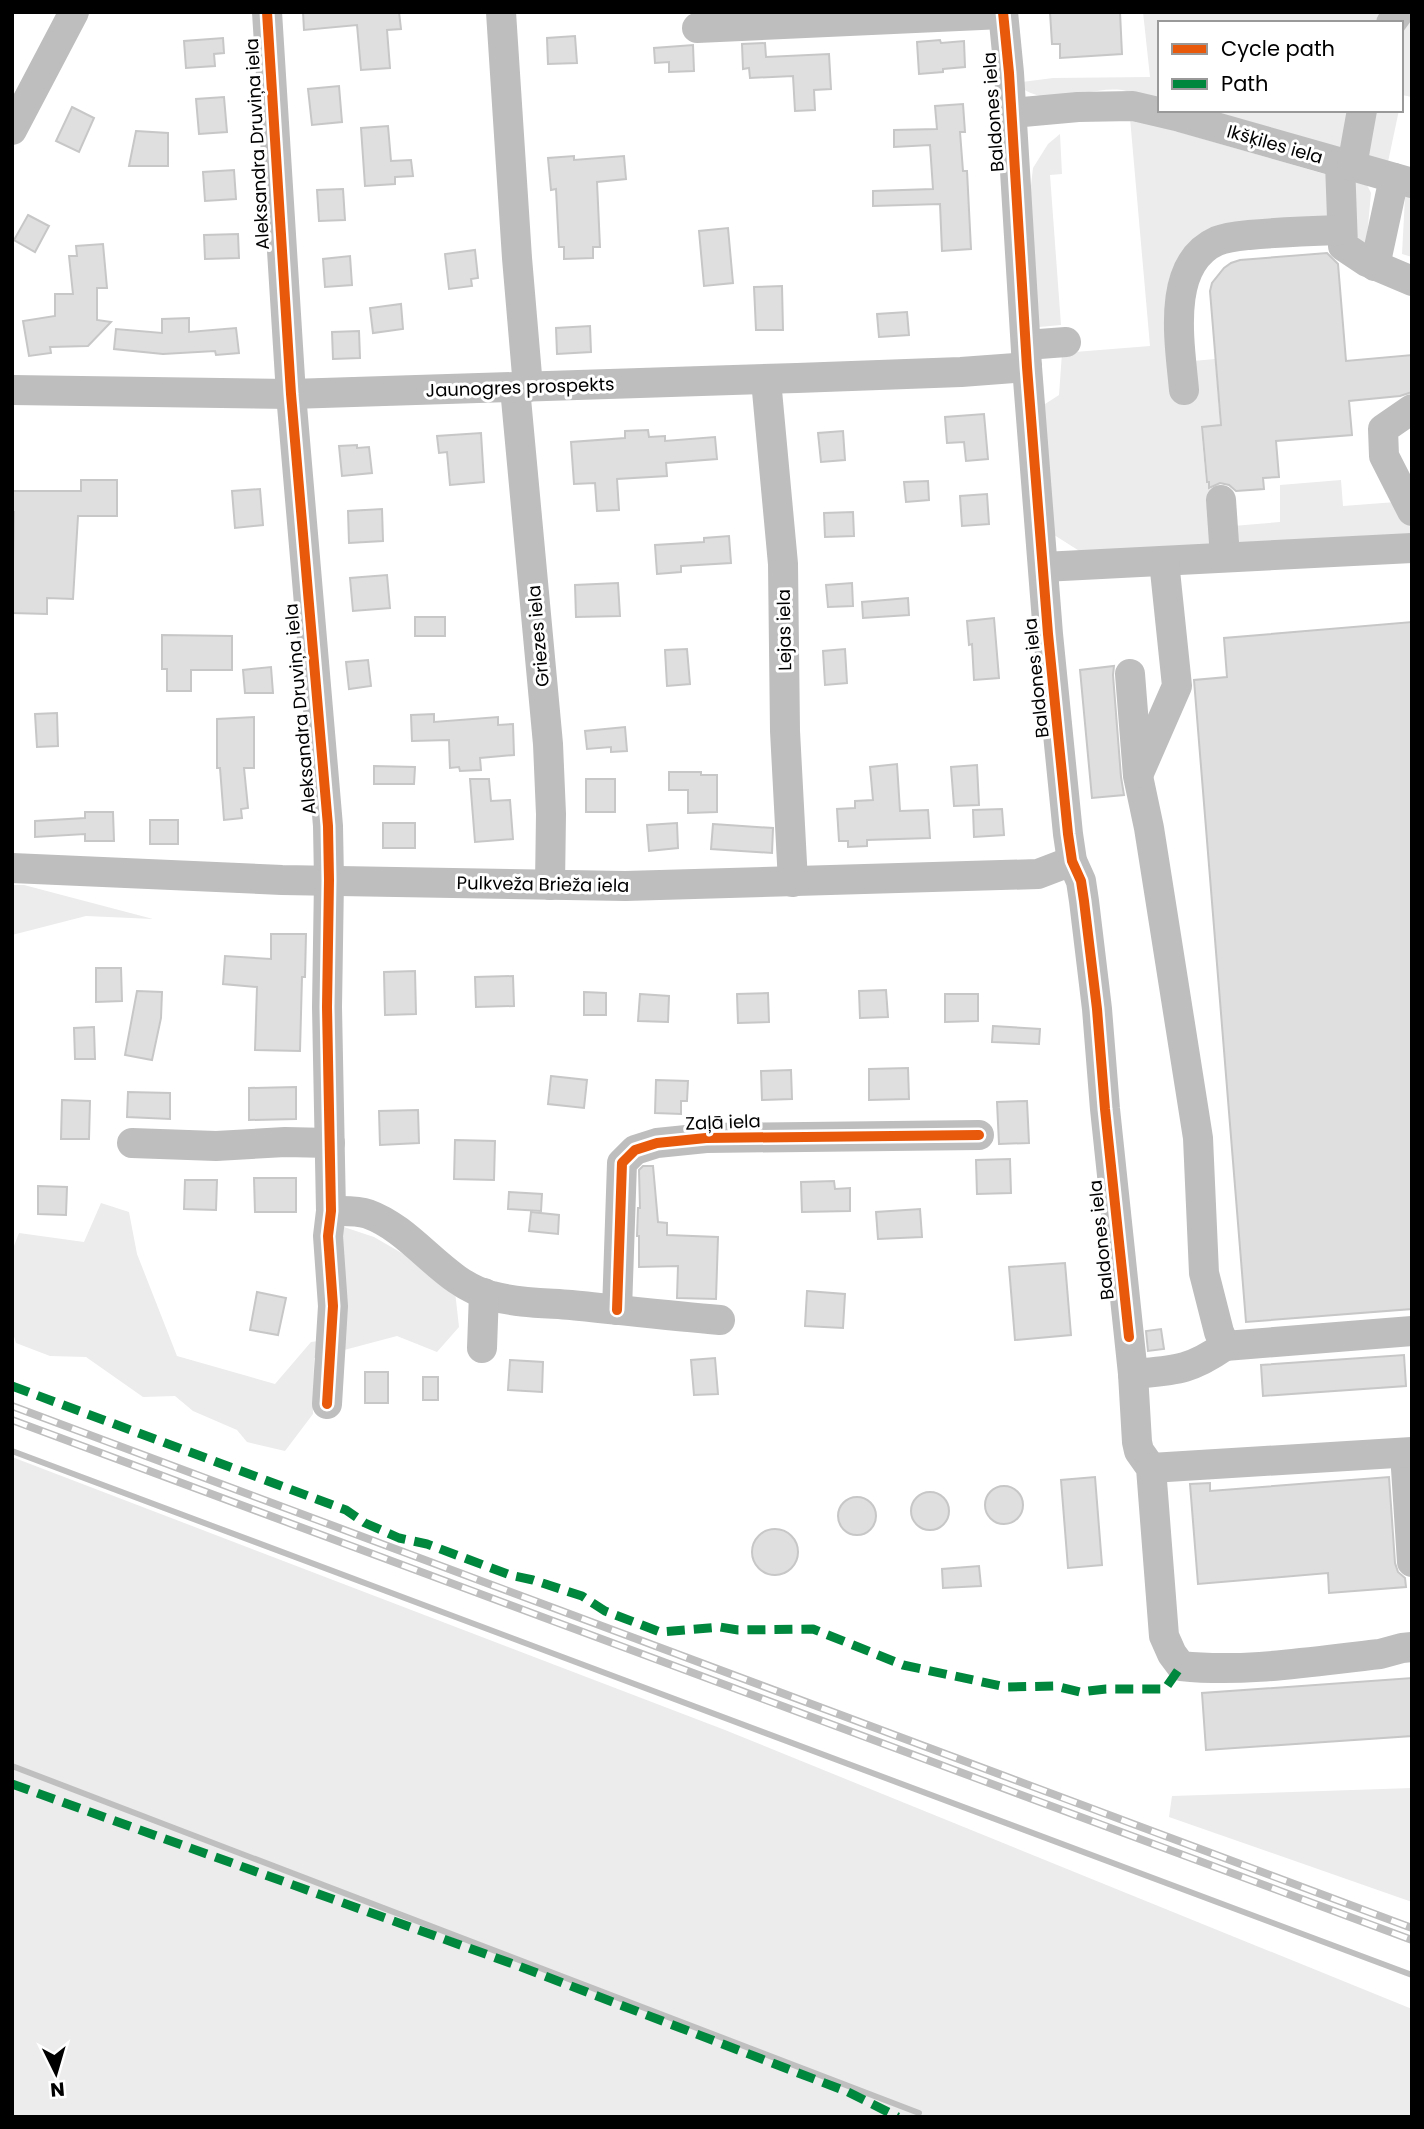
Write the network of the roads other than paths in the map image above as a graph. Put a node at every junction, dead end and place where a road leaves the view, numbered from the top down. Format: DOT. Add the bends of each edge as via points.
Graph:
graph roads {
  1 [pos="74,12"];
  2 [pos="267,12"];
  3 [pos="501,12"];
  4 [pos="1003,13"];
  5 [pos="697,28"];
  6 [pos="1158,112"];
  7 [pos="1159,112"];
  8 [pos="1361,112"];
  9 [pos="1012,113"];
  10 [pos="12,131"];
  11 [pos="1346,164"];
  12 [pos="1403,180"];
  13 [pos="1341,230"];
  14 [pos="1375,266"];
  15 [pos="1412,281"];
  16 [pos="1066,342"];
  17 [pos="1026,356"];
  18 [pos="766,380"];
  19 [pos="521,388"];
  20 [pos="12,390"];
  21 [pos="1184,390"];
  22 [pos="291,394"];
  23 [pos="1412,409"];
  24 [pos="1221,500"];
  25 [pos="1412,512"];
  26 [pos="1412,548"];
  27 [pos="1225,557"];
  28 [pos="1164,561"];
  29 [pos="1043,567"];
  30 [pos="1129,674"];
  31 [pos="1138,776"];
  32 [pos="1072,861"];
  33 [pos="12,868"];
  34 [pos="329,880"];
  35 [pos="793,882"];
  36 [pos="550,885"];
  37 [pos="979,1135"];
  38 [pos="132,1143"];
  39 [pos="330,1143"];
  40 [pos="331,1211"];
  41 [pos="484,1293"];
  42 [pos="617,1310"];
  43 [pos="720,1320"];
  44 [pos="1412,1331"];
  45 [pos="1225,1346"];
  46 [pos="482,1348"];
  47 [pos="1133,1374"];
  48 [pos="327,1404"];
  49 [pos="1408,1452"];
  50 [pos="1151,1468"];
  51 [pos="1412,1562"];
  52 [pos="1412,1647"];
  1 -- 10 [label="street"];
  2 -- 22 [label="street, Aleksandra Druviņa iela"];
  3 -- 19 [label="street, Griezes iela"];
  4 -- 5 [label="street"];
  4 -- 9 [label="street, Baldones iela"];
  6 -- 9 [label="street, Ikšķiles iela" via="1133,106 1079,115"];
  7 -- 11 [label="street, Ikšķiles iela"];
  8 -- 11 [label="street"];
  9 -- 17 [label="street, Baldones iela"];
  11 -- 12 [label="street, Ikšķiles iela"];
  11 -- 13 [label="street"];
  12 -- 14 [label="street"];
  13 -- 14 [label="street" via="1343,246"];
  13 -- 21 [label="street" via="1228,238 1203,249 1188,267 1181,298"];
  14 -- 15 [label="street"];
  16 -- 17 [label="street, Jaunogres prospekts"];
  17 -- 18 [label="street, Jaunogres prospekts" via="961,372"];
  17 -- 29 [label="street, Baldones iela"];
  18 -- 19 [label="street, Jaunogres prospekts"];
  18 -- 35 [label="street, Lejas iela" via="783,564"];
  19 -- 22 [label="street, Jaunogres prospekts"];
  19 -- 36 [label="street, Griezes iela" via="548,744"];
  20 -- 22 [label="street, Jaunogres prospekts"];
  22 -- 34 [label="street, Aleksandra Druviņa iela" via="324,767"];
  23 -- 25 [label="street" via="1383,429 1384,456"];
  24 -- 27 [label="street"];
  26 -- 27 [label="street"];
  27 -- 28 [label="street"];
  28 -- 29 [label="street"];
  28 -- 31 [label="street" via="1177,686"];
  29 -- 32 [label="street, Baldones iela"];
  30 -- 31 [label="street"];
  31 -- 45 [label="street" via="1198,1138 1204,1273"];
  32 -- 35 [label="street, Pulkveža Brieža iela" via="1038,874"];
  32 -- 47 [label="street, Baldones iela" via="1081,881 1097,1009"];
  33 -- 34 [label="street, Pulkveža Brieža iela"];
  34 -- 36 [label="street, Pulkveža Brieža iela"];
  34 -- 39 [label="street, Aleksandra Druviņa iela"];
  35 -- 36 [label="street, Pulkveža Brieža iela"];
  37 -- 42 [label="street, Zaļā iela" via="706,1138 635,1150 622,1163"];
  38 -- 39 [label="street"];
  39 -- 40 [label="street, Aleksandra Druviņa iela"];
  40 -- 41 [label="street" via="367,1214 382,1221 449,1273"];
  40 -- 48 [label="street, Aleksandra Druviņa iela" via="328,1236 333,1306"];
  41 -- 42 [label="street"];
  41 -- 46 [label="street"];
  42 -- 43 [label="street"];
  44 -- 45 [label="street"];
  45 -- 47 [label="street" via="1186,1368"];
  47 -- 50 [label="street, Baldones iela" via="1137,1442"];
  49 -- 50 [label="street"];
  49 -- 51 [label="street"];
  50 -- 52 [label="street, Baldones iela" via="1164,1636 1181,1666 1238,1668"];
}
